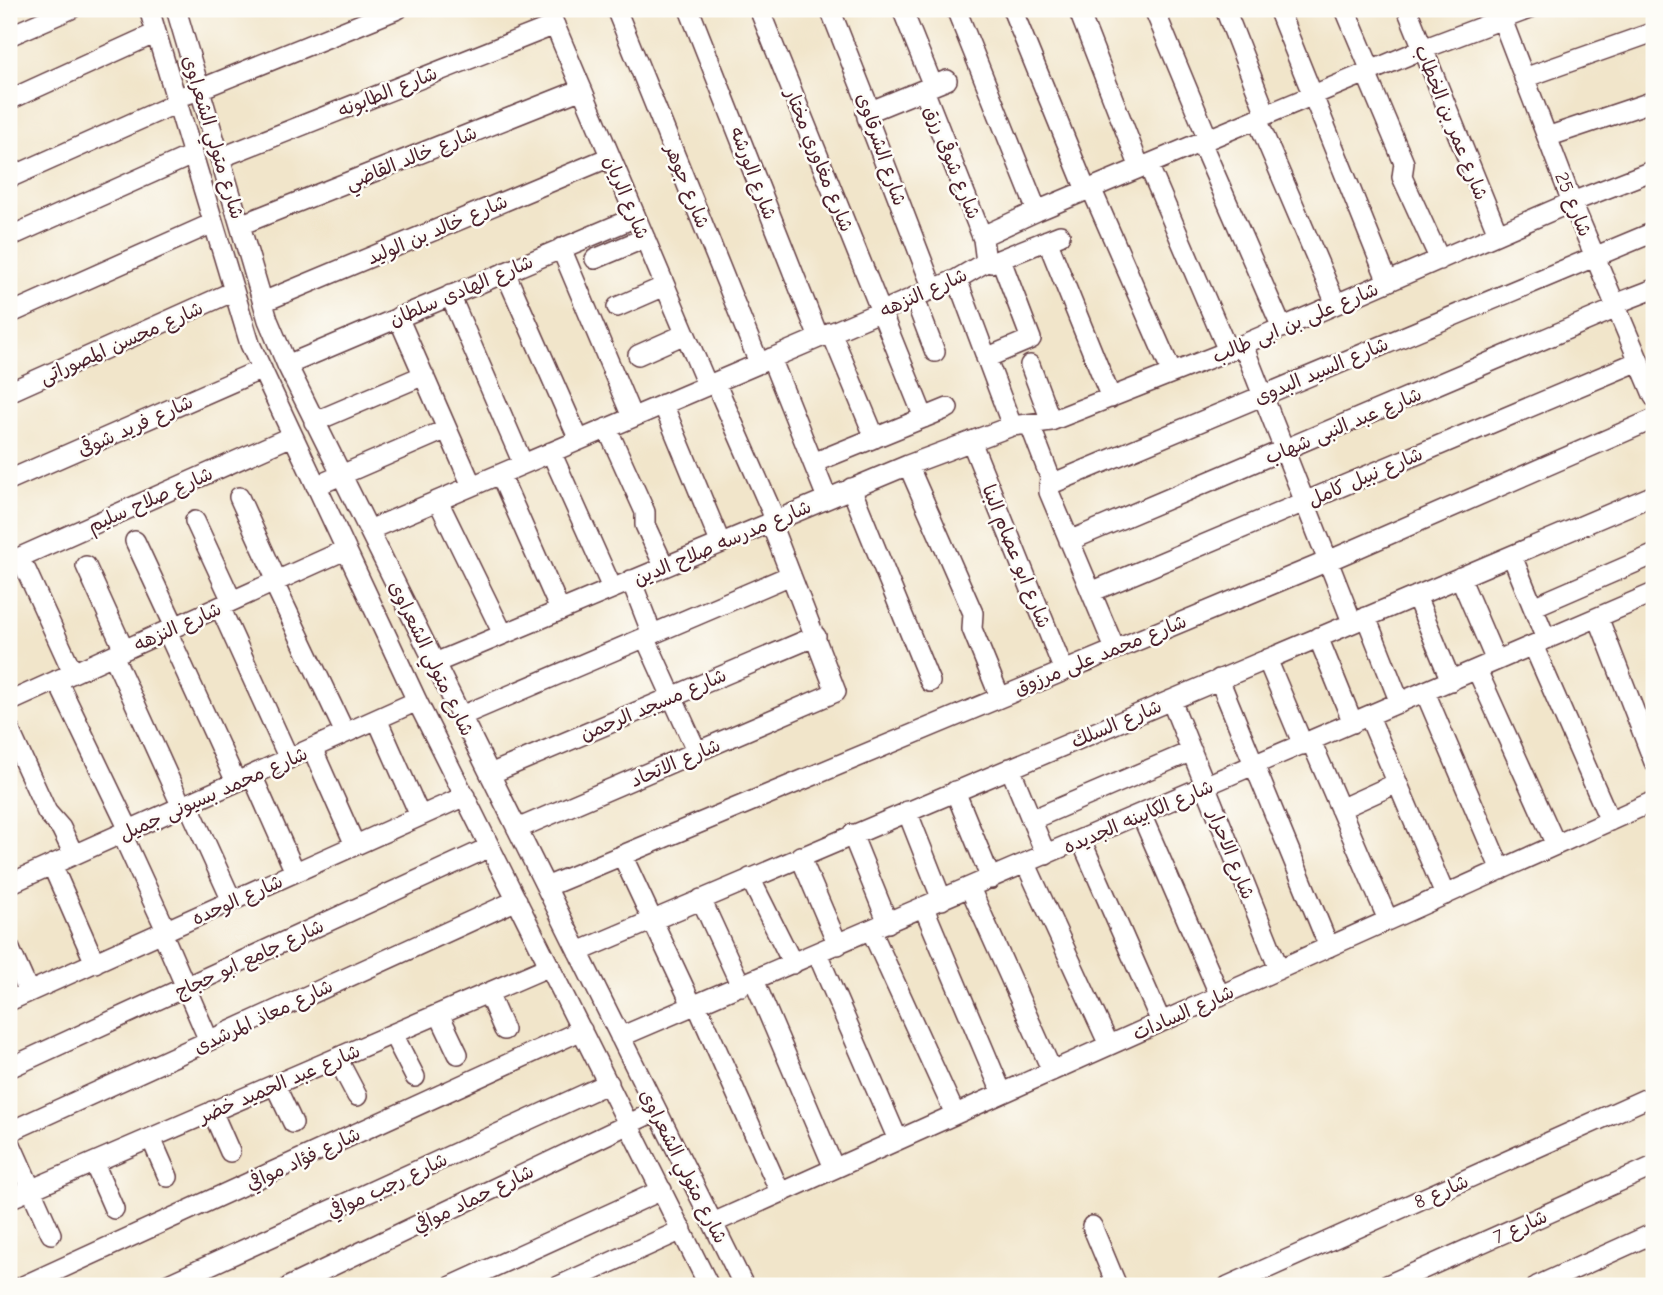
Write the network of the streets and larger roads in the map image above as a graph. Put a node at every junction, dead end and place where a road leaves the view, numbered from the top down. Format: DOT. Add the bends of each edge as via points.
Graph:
graph roads {
  1 [pos="71,9"];
  2 [pos="149,9"];
  3 [pos="176,9"];
  4 [pos="398,9"];
  5 [pos="617,9"];
  6 [pos="689,9"];
  7 [pos="760,9"];
  8 [pos="830,9"];
  9 [pos="902,9"];
  10 [pos="956,9"];
  11 [pos="1012,9"];
  12 [pos="1078,9"];
  13 [pos="1154,9"];
  14 [pos="1225,9"];
  15 [pos="1278,9"];
  16 [pos="1345,9"];
  17 [pos="1407,9"];
  18 [pos="1529,9"];
  19 [pos="1499,14"];
  20 [pos="551,17"];
  21 [pos="1654,32"];
  22 [pos="156,33"];
  23 [pos="9,36"];
  24 [pos="1423,49"];
  25 [pos="1368,72"];
  26 [pos="1524,78"];
  27 [pos="947,80"];
  28 [pos="582,89"];
  29 [pos="926,89"];
  30 [pos="200,90"];
  31 [pos="1311,96"];
  32 [pos="9,100"];
  33 [pos="176,101"];
  34 [pos="1654,102"];
  35 [pos="866,113"];
  36 [pos="1262,116"];
  37 [pos="1547,137"];
  38 [pos="1205,140"];
  39 [pos="192,155"];
  40 [pos="610,157"];
  41 [pos="220,158"];
  42 [pos="1144,166"];
  43 [pos="1654,170"];
  44 [pos="9,178"];
  45 [pos="1088,189"];
  46 [pos="1572,202"];
  47 [pos="1037,211"];
  48 [pos="636,217"];
  49 [pos="213,223"];
  50 [pos="240,225"];
  51 [pos="1654,232"];
  52 [pos="1498,234"];
  53 [pos="9,237"];
  54 [pos="645,238"];
  55 [pos="983,239"];
  56 [pos="561,248"];
  57 [pos="1594,256"];
  58 [pos="595,259"];
  59 [pos="1440,260"];
  60 [pos="994,261"];
  61 [pos="505,272"];
  62 [pos="957,279"];
  63 [pos="1388,282"];
  64 [pos="665,286"];
  65 [pos="933,289"];
  66 [pos="1654,289"];
  67 [pos="234,291"];
  68 [pos="450,295"];
  69 [pos="914,297"];
  70 [pos="263,302"];
  71 [pos="1336,304"];
  72 [pos="1616,306"];
  73 [pos="617,307"];
  74 [pos="881,311"];
  75 [pos="9,314"];
  76 [pos="397,317"];
  77 [pos="1282,328"];
  78 [pos="685,334"];
  79 [pos="825,335"];
  80 [pos="1235,348"];
  81 [pos="935,352"];
  82 [pos="638,355"];
  83 [pos="1644,356"];
  84 [pos="986,358"];
  85 [pos="765,360"];
  86 [pos="287,365"];
  87 [pos="1030,365"];
  88 [pos="262,369"];
  89 [pos="1172,373"];
  90 [pos="424,375"];
  91 [pos="711,384"];
  92 [pos="9,392"];
  93 [pos="1263,395"];
  94 [pos="1654,397"];
  95 [pos="1111,398"];
  96 [pos="663,404"];
  97 [pos="948,408"];
  98 [pos="632,417"];
  99 [pos="924,418"];
  100 [pos="1654,419"];
  101 [pos="1051,421"];
  102 [pos="314,422"];
  103 [pos="1021,426"];
  104 [pos="607,428"];
  105 [pos="447,429"];
  106 [pos="292,436"];
  107 [pos="875,438"];
  108 [pos="579,440"];
  109 [pos="971,440"];
  110 [pos="1284,450"];
  111 [pos="551,452"];
  112 [pos="813,463"];
  113 [pos="523,464"];
  114 [pos="908,465"];
  115 [pos="500,474"];
  116 [pos="342,475"];
  117 [pos="9,480"];
  118 [pos="472,485"];
  119 [pos="1049,485"];
  120 [pos="316,486"];
  121 [pos="851,488"];
  122 [pos="1654,495"];
  123 [pos="239,497"];
  124 [pos="827,498"];
  125 [pos="438,500"];
  126 [pos="1305,502"];
  127 [pos="772,520"];
  128 [pos="195,521"];
  129 [pos="369,530"];
  130 [pos="135,541"];
  131 [pos="1069,541"];
  132 [pos="720,542"];
  133 [pos="345,550"];
  134 [pos="1653,555"];
  135 [pos="1513,556"];
  136 [pos="1328,561"];
  137 [pos="18,566"];
  138 [pos="86,566"];
  139 [pos="664,566"];
  140 [pos="792,575"];
  141 [pos="1460,577"];
  142 [pos="631,580"];
  143 [pos="275,582"];
  144 [pos="612,588"];
  145 [pos="1091,592"];
  146 [pos="1654,593"];
  147 [pos="1416,596"];
  148 [pos="226,604"];
  149 [pos="1533,607"];
  150 [pos="560,610"];
  151 [pos="1598,617"];
  152 [pos="1359,620"];
  153 [pos="171,629"];
  154 [pos="503,634"];
  155 [pos="649,636"];
  156 [pos="816,636"];
  157 [pos="1318,637"];
  158 [pos="1539,642"];
  159 [pos="1115,649"];
  160 [pos="118,653"];
  161 [pos="1267,659"];
  162 [pos="1496,660"];
  163 [pos="435,663"];
  164 [pos="1477,670"];
  165 [pos="1064,671"];
  166 [pos="65,677"];
  167 [pos="1219,679"];
  168 [pos="930,681"];
  169 [pos="1451,681"];
  170 [pos="1425,692"];
  171 [pos="11,695"];
  172 [pos="833,695"];
  173 [pos="999,695"];
  174 [pos="672,696"];
  175 [pos="1171,700"];
  176 [pos="417,701"];
  177 [pos="1400,703"];
  178 [pos="461,716"];
  179 [pos="377,719"];
  180 [pos="1361,720"];
  181 [pos="9,729"];
  182 [pos="345,733"];
  183 [pos="1307,743"];
  184 [pos="312,748"];
  185 [pos="1192,751"];
  186 [pos="697,752"];
  187 [pos="289,759"];
  188 [pos="1654,762"];
  189 [pos="1252,766"];
  190 [pos="1010,768"];
  191 [pos="489,774"];
  192 [pos="244,779"];
  193 [pos="1397,783"];
  194 [pos="1206,787"];
  195 [pos="955,791"];
  196 [pos="465,796"];
  197 [pos="1654,801"];
  198 [pos="185,805"];
  199 [pos="1340,808"];
  200 [pos="907,811"];
  201 [pos="1141,814"];
  202 [pos="421,816"];
  203 [pos="1031,820"];
  204 [pos="1610,821"];
  205 [pos="517,829"];
  206 [pos="125,832"];
  207 [pos="852,834"];
  208 [pos="1081,840"];
  209 [pos="355,845"];
  210 [pos="1556,845"];
  211 [pos="490,847"];
  212 [pos="74,855"];
  213 [pos="622,855"];
  214 [pos="1046,855"];
  215 [pos="800,856"];
  216 [pos="1026,864"];
  217 [pos="52,865"];
  218 [pos="1501,870"];
  219 [pos="295,872"];
  220 [pos="750,878"];
  221 [pos="991,879"];
  222 [pos="9,883"];
  223 [pos="546,887"];
  224 [pos="970,888"];
  225 [pos="1445,895"];
  226 [pos="701,899"];
  227 [pos="517,900"];
  228 [pos="232,901"];
  229 [pos="933,904"];
  230 [pos="652,919"];
  231 [pos="1388,920"];
  232 [pos="880,927"];
  233 [pos="164,931"];
  234 [pos="838,944"];
  235 [pos="9,947"];
  236 [pos="1329,947"];
  237 [pos="578,952"];
  238 [pos="817,953"];
  239 [pos="95,962"];
  240 [pos="793,964"];
  241 [pos="550,966"];
  242 [pos="1279,969"];
  243 [pos="748,983"];
  244 [pos="186,987"];
  245 [pos="29,992"];
  246 [pos="488,993"];
  247 [pos="1220,996"];
  248 [pos="9,1001"];
  249 [pos="695,1006"];
  250 [pos="439,1014"];
  251 [pos="1161,1022"];
  252 [pos="505,1030"];
  253 [pos="582,1030"];
  254 [pos="393,1034"];
  255 [pos="620,1037"];
  256 [pos="209,1041"];
  257 [pos="1109,1045"];
  258 [pos="458,1054"];
  259 [pos="337,1058"];
  260 [pos="9,1068"];
  261 [pos="1052,1071"];
  262 [pos="415,1077"];
  263 [pos="609,1083"];
  264 [pos="275,1085"];
  265 [pos="1002,1093"];
  266 [pos="1654,1095"];
  267 [pos="357,1096"];
  268 [pos="212,1111"];
  269 [pos="656,1111"];
  270 [pos="954,1114"];
  271 [pos="293,1123"];
  272 [pos="629,1124"];
  273 [pos="9,1132"];
  274 [pos="151,1138"];
  275 [pos="9,1140"];
  276 [pos="898,1140"];
  277 [pos="230,1152"];
  278 [pos="94,1163"];
  279 [pos="1654,1166"];
  280 [pos="834,1168"];
  281 [pos="167,1177"];
  282 [pos="31,1190"];
  283 [pos="662,1190"];
  284 [pos="780,1192"];
  285 [pos="9,1199"];
  286 [pos="114,1209"];
  287 [pos="712,1223"];
  288 [pos="1092,1226"];
  289 [pos="682,1230"];
  290 [pos="1654,1233"];
  291 [pos="51,1234"];
  292 [pos="703,1284"];
  293 [pos="23,1286"];
  294 [pos="164,1286"];
  295 [pos="290,1286"];
  296 [pos="452,1286"];
  297 [pos="559,1286"];
  298 [pos="744,1286"];
  299 [pos="1117,1286"];
  300 [pos="1228,1286"];
  301 [pos="1385,1286"];
  302 [pos="1537,1286"];
  1 -- 23 [label="street"];
  2 -- 22 [label="street, شارع متولي الشعراوى"];
  3 -- 30 [label="street, شارع متولي الشعراوى"];
  4 -- 30 [label="street"];
  5 -- 85 [label="street, شارع جوهر"];
  6 -- 79 [label="street, شارع الورشه"];
  7 -- 74 [label="street, شارع مغاوري مختار"];
  8 -- 35 [label="street, شارع الشرقاوى" via="868,104"];
  9 -- 29 [label="street, شارع شوقى رزق" via="931,81"];
  10 -- 47 [label="street"];
  11 -- 45 [label="street"];
  12 -- 42 [label="street"];
  13 -- 38 [label="street"];
  14 -- 36 [label="street"];
  15 -- 31 [label="street"];
  16 -- 25 [label="street"];
  17 -- 24 [label="street, شارع عمر بن الخطاب"];
  18 -- 19 [label="street"];
  19 -- 24 [label="street"];
  19 -- 26 [label="street, شارع 25"];
  20 -- 28 [label="street, شارع الريان"];
  20 -- 41 [label="street, شارع الطابونه"];
  21 -- 26 [label="street"];
  22 -- 32 [label="street"];
  22 -- 33 [label="street, شارع متولي الشعراوى"];
  24 -- 25 [label="street"];
  24 -- 52 [label="street, شارع عمر بن الخطاب"];
  25 -- 31 [label="street"];
  25 -- 59 [label="street" via="1404,163 1402,177"];
  26 -- 37 [label="street, شارع 25"];
  27 -- 29 [label="street"];
  28 -- 40 [label="street, شارع الريان"];
  28 -- 50 [label="street, شارع خالد القاضي"];
  29 -- 35 [label="street"];
  29 -- 55 [label="street, شارع شوقى رزق"];
  30 -- 33 [label="street"];
  30 -- 41 [label="street, شارع متولي الشعراوى"];
  31 -- 36 [label="street"];
  31 -- 63 [label="street"];
  33 -- 39 [label="street, شارع متولي الشعراوى"];
  33 -- 44 [label="street"];
  34 -- 37 [label="street"];
  35 -- 65 [label="street, شارع الشرقاوى"];
  36 -- 38 [label="street"];
  36 -- 71 [label="street"];
  37 -- 46 [label="street, شارع 25"];
  38 -- 42 [label="street"];
  38 -- 77 [label="street"];
  39 -- 49 [label="street, شارع متولي الشعراوى"];
  39 -- 53 [label="street"];
  40 -- 48 [label="street, شارع الريان"];
  40 -- 70 [label="street, شارع خالد بن الوليد"];
  41 -- 50 [label="street, شارع متولي الشعراوى"];
  42 -- 45 [label="street"];
  42 -- 80 [label="street"];
  43 -- 46 [label="street, شارع على بن ابى طالب"];
  45 -- 47 [label="street"];
  45 -- 89 [label="street"];
  46 -- 52 [label="street, شارع على بن ابى طالب"];
  46 -- 57 [label="street, شارع 25"];
  47 -- 55 [label="street"];
  48 -- 54 [label="street, شارع الريان"];
  48 -- 56 [label="street, شارع الهادى سلطان"];
  49 -- 67 [label="street, شارع متولي الشعراوى"];
  49 -- 75 [label="street"];
  50 -- 70 [label="street, شارع متولي الشعراوى"];
  51 -- 57 [label="street, شارع السيد البدوى"];
  52 -- 59 [label="street, شارع على بن ابى طالب"];
  54 -- 58 [label="street"];
  54 -- 64 [label="street, شارع الريان"];
  55 -- 60 [label="street, شارع النزهه"];
  56 -- 61 [label="street, شارع الهادى سلطان"];
  56 -- 98 [label="street"];
  57 -- 72 [label="street, شارع 25"];
  57 -- 93 [label="street, شارع السيد البدوى"];
  59 -- 63 [label="street, شارع على بن ابى طالب"];
  60 -- 62 [label="street, شارع النزهه"];
  60 -- 84 [label="street" via="1031,339"];
  60 -- 95 [label="street" via="1054,237"];
  61 -- 68 [label="street, شارع الهادى سلطان"];
  61 -- 108 [label="street"];
  62 -- 65 [label="street, شارع النزهه"];
  62 -- 84 [label="street"];
  63 -- 71 [label="street, شارع على بن ابى طالب"];
  64 -- 73 [label="street"];
  64 -- 78 [label="street, شارع الريان"];
  65 -- 69 [label="street, شارع النزهه"];
  66 -- 72 [label="street, شارع عبد النبى شهاب"];
  67 -- 88 [label="street, شارع متولي الشعراوى"];
  67 -- 92 [label="street, شارع محسن المصوراتى"];
  68 -- 76 [label="street, شارع الهادى سلطان"];
  68 -- 113 [label="street"];
  69 -- 74 [label="street, شارع النزهه"];
  69 -- 81 [label="street"];
  70 -- 86 [label="street, شارع متولي الشعراوى"];
  71 -- 77 [label="street, شارع على بن ابى طالب"];
  72 -- 83 [label="street, شارع 25"];
  72 -- 110 [label="street, شارع عبد النبى شهاب"];
  74 -- 79 [label="street, شارع النزهه"];
  74 -- 99 [label="street, شارع مغاوري مختار"];
  76 -- 86 [label="street, شارع الهادى سلطان"];
  76 -- 90 [label="street"];
  77 -- 80 [label="street, شارع على بن ابى طالب"];
  78 -- 82 [label="street"];
  78 -- 91 [label="street, شارع الريان"];
  79 -- 85 [label="street, شارع النزهه"];
  79 -- 107 [label="street, شارع الورشه"];
  80 -- 89 [label="street, شارع على بن ابى طالب"];
  80 -- 93 [label="street"];
  83 -- 94 [label="street, شارع 25"];
  83 -- 126 [label="street, شارع نبيل كامل"];
  84 -- 103 [label="street"];
  85 -- 91 [label="street, شارع النزهه"];
  85 -- 112 [label="street, شارع جوهر"];
  86 -- 102 [label="street, شارع متولي الشعراوى"];
  87 -- 101 [label="street"];
  88 -- 106 [label="street, شارع متولي الشعراوى"];
  88 -- 117 [label="street, شارع فريد شوقى"];
  89 -- 95 [label="street, شارع على بن ابى طالب"];
  90 -- 102 [label="street"];
  90 -- 105 [label="street"];
  91 -- 96 [label="street, شارع النزهه"];
  91 -- 127 [label="street, شارع الريان"];
  93 -- 110 [label="street"];
  93 -- 119 [label="street, شارع السيد البدوى"];
  95 -- 101 [label="street, شارع على بن ابى طالب"];
  96 -- 98 [label="street, شارع النزهه"];
  96 -- 132 [label="street"];
  97 -- 99 [label="street"];
  98 -- 104 [label="street, شارع النزهه"];
  99 -- 107 [label="street"];
  100 -- 136 [label="street, شارع محمد على مرزوق"];
  101 -- 103 [label="street, شارع على بن ابى طالب"];
  102 -- 116 [label="street, شارع متولي الشعراوى"];
  103 -- 109 [label="street, شارع مدرسه صلاح الدين"];
  103 -- 119 [label="street" via="1050,477"];
  104 -- 108 [label="street, شارع النزهه"];
  104 -- 139 [label="street"];
  105 -- 116 [label="street"];
  105 -- 118 [label="street"];
  106 -- 120 [label="street, شارع متولي الشعراوى"];
  106 -- 137 [label="street, شارع صلاح سليم"];
  107 -- 112 [label="street"];
  108 -- 111 [label="street, شارع النزهه"];
  109 -- 114 [label="street, شارع مدرسه صلاح الدين"];
  109 -- 165 [label="street, شارع ابو عصام البنا"];
  110 -- 126 [label="street"];
  110 -- 131 [label="street, شارع عبد النبى شهاب"];
  111 -- 113 [label="street, شارع النزهه"];
  111 -- 144 [label="street"];
  112 -- 124 [label="street, شارع جوهر"];
  113 -- 115 [label="street, شارع النزهه"];
  114 -- 121 [label="street, شارع مدرسه صلاح الدين"];
  114 -- 173 [label="street" via="973,613 972,629"];
  115 -- 118 [label="street, شارع النزهه"];
  115 -- 150 [label="street"];
  116 -- 120 [label="street"];
  116 -- 129 [label="street, شارع متولي الشعراوى"];
  118 -- 125 [label="street, شارع النزهه"];
  119 -- 131 [label="street"];
  120 -- 133 [label="street, شارع متولي الشعراوى"];
  121 -- 124 [label="street, شارع مدرسه صلاح الدين"];
  121 -- 168 [label="street"];
  122 -- 135 [label="street, شارع السلك"];
  123 -- 143 [label="street"];
  124 -- 127 [label="street, شارع مدرسه صلاح الدين"];
  125 -- 129 [label="street, شارع النزهه"];
  125 -- 154 [label="street"];
  126 -- 136 [label="street"];
  126 -- 145 [label="street, شارع نبيل كامل"];
  127 -- 132 [label="street, شارع مدرسه صلاح الدين"];
  127 -- 140 [label="street, شارع الريان"];
  128 -- 148 [label="street"];
  129 -- 163 [label="street, شارع متولي الشعراوى"];
  130 -- 153 [label="street"];
  131 -- 145 [label="street"];
  132 -- 139 [label="street, شارع مدرسه صلاح الدين"];
  133 -- 143 [label="street, شارع النزهه"];
  133 -- 176 [label="street, شارع متولي الشعراوى"];
  134 -- 149 [label="street"];
  135 -- 141 [label="street, شارع السلك"];
  135 -- 149 [label="street"];
  136 -- 152 [label="street"];
  136 -- 159 [label="street, شارع محمد على مرزوق"];
  137 -- 166 [label="street"];
  138 -- 160 [label="street"];
  139 -- 142 [label="street, شارع مدرسه صلاح الدين"];
  140 -- 155 [label="street"];
  140 -- 156 [label="street, شارع الريان"];
  141 -- 147 [label="street, شارع السلك"];
  141 -- 162 [label="street"];
  142 -- 144 [label="street, شارع مدرسه صلاح الدين"];
  142 -- 155 [label="street"];
  143 -- 148 [label="street, شارع النزهه"];
  143 -- 182 [label="street"];
  144 -- 150 [label="street, شارع مدرسه صلاح الدين"];
  145 -- 159 [label="street"];
  146 -- 151 [label="street, شارع الكابينه الجديده"];
  147 -- 152 [label="street, شارع السلك"];
  147 -- 169 [label="street"];
  148 -- 153 [label="street, شارع النزهه"];
  148 -- 187 [label="street"];
  149 -- 158 [label="street"];
  150 -- 154 [label="street, شارع مدرسه صلاح الدين"];
  151 -- 158 [label="street, شارع الكابينه الجديده"];
  151 -- 188 [label="street"];
  152 -- 157 [label="street, شارع السلك"];
  152 -- 177 [label="street"];
  153 -- 160 [label="street, شارع النزهه"];
  153 -- 192 [label="street"];
  154 -- 163 [label="street, شارع مدرسه صلاح الدين"];
  155 -- 174 [label="street"];
  155 -- 178 [label="street"];
  156 -- 172 [label="street, شارع الريان" via="836,687"];
  156 -- 174 [label="street, شارع مسجد الرحمن"];
  157 -- 161 [label="street, شارع السلك"];
  157 -- 180 [label="street"];
  158 -- 162 [label="street, شارع الكابينه الجديده"];
  158 -- 204 [label="street"];
  159 -- 165 [label="street, شارع محمد على مرزوق"];
  160 -- 166 [label="street, شارع النزهه"];
  160 -- 198 [label="street"];
  161 -- 167 [label="street, شارع السلك"];
  161 -- 183 [label="street"];
  162 -- 164 [label="street, شارع الكابينه الجديده"];
  163 -- 178 [label="street, شارع متولي الشعراوى"];
  164 -- 169 [label="street, شارع الكابينه الجديده"];
  164 -- 210 [label="street"];
  165 -- 173 [label="street, شارع محمد على مرزوق"];
  166 -- 171 [label="street, شارع النزهه"];
  166 -- 206 [label="street"];
  167 -- 175 [label="street, شارع السلك"];
  167 -- 189 [label="street"];
  169 -- 170 [label="street, شارع الكابينه الجديده"];
  170 -- 177 [label="street, شارع الكابينه الجديده"];
  170 -- 218 [label="street"];
  172 -- 186 [label="street, شارع الاتحاد"];
  173 -- 213 [label="street, شارع محمد على مرزوق"];
  174 -- 186 [label="street"];
  174 -- 191 [label="street, شارع مسجد الرحمن"];
  175 -- 185 [label="street, شارع الاحرار"];
  175 -- 190 [label="street, شارع السلك"];
  176 -- 179 [label="street, شارع محمد بسيونى جميل"];
  176 -- 196 [label="street, شارع متولي الشعراوى"];
  177 -- 180 [label="street, شارع الكابينه الجديده"];
  178 -- 191 [label="street, شارع متولي الشعراوى"];
  179 -- 182 [label="street, شارع محمد بسيونى جميل"];
  179 -- 202 [label="street"];
  180 -- 183 [label="street, شارع الكابينه الجديده"];
  180 -- 193 [label="street"];
  181 -- 212 [label="street" via="47,812"];
  182 -- 184 [label="street, شارع محمد بسيونى جميل"];
  183 -- 189 [label="street, شارع الكابينه الجديده"];
  183 -- 199 [label="street"];
  184 -- 187 [label="street, شارع محمد بسيونى جميل"];
  184 -- 209 [label="street"];
  185 -- 194 [label="street, شارع الاحرار"];
  185 -- 203 [label="street"];
  186 -- 205 [label="street, شارع الاتحاد"];
  187 -- 192 [label="street, شارع محمد بسيونى جميل"];
  189 -- 194 [label="street, شارع الكابينه الجديده"];
  189 -- 236 [label="street"];
  190 -- 195 [label="street, شارع السلك"];
  190 -- 203 [label="street"];
  191 -- 205 [label="street, شارع متولي الشعراوى"];
  192 -- 198 [label="street, شارع محمد بسيونى جميل"];
  192 -- 219 [label="street"];
  193 -- 199 [label="street"];
  193 -- 225 [label="street"];
  194 -- 201 [label="street, شارع الكابينه الجديده"];
  194 -- 242 [label="street, شارع الاحرار"];
  195 -- 200 [label="street, شارع السلك"];
  195 -- 221 [label="street"];
  196 -- 202 [label="street, شارع الوحده"];
  196 -- 211 [label="street, شارع متولي الشعراوى"];
  197 -- 204 [label="street, شارع السادات"];
  198 -- 206 [label="street, شارع محمد بسيونى جميل"];
  198 -- 228 [label="street"];
  199 -- 231 [label="street"];
  200 -- 207 [label="street, شارع السلك"];
  200 -- 229 [label="street"];
  201 -- 208 [label="street, شارع الكابينه الجديده"];
  201 -- 247 [label="street"];
  202 -- 209 [label="street, شارع الوحده"];
  203 -- 214 [label="street"];
  204 -- 210 [label="street, شارع السادات"];
  205 -- 223 [label="street, شارع متولي الشعراوى"];
  206 -- 212 [label="street, شارع محمد بسيونى جميل"];
  206 -- 233 [label="street"];
  207 -- 215 [label="street, شارع السلك"];
  207 -- 232 [label="street"];
  208 -- 214 [label="street, شارع الكابينه الجديده"];
  208 -- 251 [label="street"];
  209 -- 219 [label="street, شارع الوحده"];
  210 -- 218 [label="street, شارع السادات"];
  211 -- 227 [label="street, شارع متولي الشعراوى"];
  211 -- 244 [label="street, شارع جامع ابو حجاج"];
  212 -- 217 [label="street, شارع محمد بسيونى جميل"];
  213 -- 223 [label="street, شارع محمد على مرزوق"];
  213 -- 230 [label="street"];
  214 -- 216 [label="street, شارع الكابينه الجديده"];
  215 -- 220 [label="street, شارع السلك"];
  215 -- 234 [label="street"];
  216 -- 221 [label="street, شارع الكابينه الجديده"];
  216 -- 257 [label="street"];
  217 -- 222 [label="street, شارع محمد بسيونى جميل"];
  217 -- 239 [label="street"];
  218 -- 225 [label="street, شارع السادات"];
  219 -- 228 [label="street, شارع الوحده"];
  220 -- 226 [label="street, شارع السلك"];
  220 -- 240 [label="street"];
  221 -- 224 [label="street, شارع الكابينه الجديده"];
  223 -- 237 [label="street, شارع متولي الشعراوى"];
  224 -- 229 [label="street, شارع الكابينه الجديده"];
  224 -- 261 [label="street"];
  225 -- 231 [label="street, شارع السادات"];
  226 -- 230 [label="street, شارع السلك"];
  226 -- 243 [label="street"];
  227 -- 241 [label="street, شارع متولي الشعراوى"];
  227 -- 256 [label="street, شارع معاذ المرشدى"];
  228 -- 233 [label="street, شارع الوحده"];
  229 -- 232 [label="street, شارع الكابينه الجديده"];
  229 -- 265 [label="street"];
  230 -- 237 [label="street, شارع السلك"];
  230 -- 249 [label="street"];
  231 -- 236 [label="street, شارع السادات"];
  232 -- 234 [label="street, شارع الكابينه الجديده"];
  232 -- 270 [label="street"];
  233 -- 239 [label="street, شارع الوحده"];
  233 -- 244 [label="street"];
  234 -- 238 [label="street, شارع الكابينه الجديده"];
  235 -- 245 [label="street"];
  236 -- 242 [label="street, شارع السادات"];
  237 -- 255 [label="street, شارع متولي الشعراوى"];
  238 -- 240 [label="street, شارع الكابينه الجديده"];
  238 -- 276 [label="street"];
  239 -- 245 [label="street, شارع الوحده"];
  240 -- 243 [label="street, شارع الكابينه الجديده"];
  241 -- 246 [label="street, شارع عبد الحميد خضر"];
  241 -- 253 [label="street, شارع متولي الشعراوى"];
  242 -- 247 [label="street, شارع السادات"];
  243 -- 249 [label="street, شارع الكابينه الجديده"];
  243 -- 280 [label="street"];
  244 -- 256 [label="street"];
  244 -- 260 [label="street, شارع جامع ابو حجاج"];
  245 -- 248 [label="street, شارع الوحده"];
  246 -- 250 [label="street, شارع عبد الحميد خضر"];
  246 -- 252 [label="street"];
  247 -- 251 [label="street, شارع السادات"];
  249 -- 255 [label="street, شارع الكابينه الجديده"];
  249 -- 284 [label="street"];
  250 -- 254 [label="street, شارع عبد الحميد خضر"];
  250 -- 258 [label="street"];
  251 -- 257 [label="street, شارع السادات"];
  253 -- 263 [label="street, شارع متولي الشعراوى"];
  253 -- 293 [label="street, شارع فؤاد موافي"];
  254 -- 259 [label="street, شارع عبد الحميد خضر"];
  254 -- 262 [label="street"];
  255 -- 269 [label="street, شارع متولي الشعراوى"];
  256 -- 273 [label="street, شارع معاذ المرشدى"];
  257 -- 261 [label="street, شارع السادات"];
  259 -- 264 [label="street, شارع عبد الحميد خضر"];
  259 -- 267 [label="street"];
  261 -- 265 [label="street, شارع السادات"];
  263 -- 272 [label="street, شارع متولي الشعراوى"];
  263 -- 294 [label="street, شارع رجب موافي"];
  264 -- 268 [label="street, شارع عبد الحميد خضر"];
  264 -- 271 [label="street"];
  265 -- 270 [label="street, شارع السادات"];
  266 -- 300 [label="street, شارع 8"];
  268 -- 274 [label="street, شارع عبد الحميد خضر"];
  268 -- 277 [label="street"];
  269 -- 272 [label="street, شارع حماد موافي"];
  269 -- 287 [label="street, شارع متولي الشعراوى"];
  270 -- 276 [label="street, شارع السادات"];
  272 -- 283 [label="street, شارع متولي الشعراوى"];
  272 -- 295 [label="street, شارع حماد موافي"];
  274 -- 278 [label="street, شارع عبد الحميد خضر"];
  274 -- 281 [label="street"];
  275 -- 282 [label="street"];
  276 -- 280 [label="street, شارع السادات"];
  278 -- 282 [label="street, شارع عبد الحميد خضر"];
  278 -- 286 [label="street"];
  279 -- 301 [label="street, شارع 7"];
  280 -- 284 [label="street, شارع السادات"];
  282 -- 285 [label="street, شارع عبد الحميد خضر"];
  282 -- 291 [label="street"];
  283 -- 289 [label="street, شارع متولي الشعراوى"];
  283 -- 296 [label="street"];
  284 -- 287 [label="street, شارع السادات"];
  287 -- 298 [label="street, شارع متولي الشعراوى"];
  288 -- 299 [label="street"];
  289 -- 292 [label="street, شارع متولي الشعراوى"];
  289 -- 297 [label="street"];
  290 -- 302 [label="street"];
}
